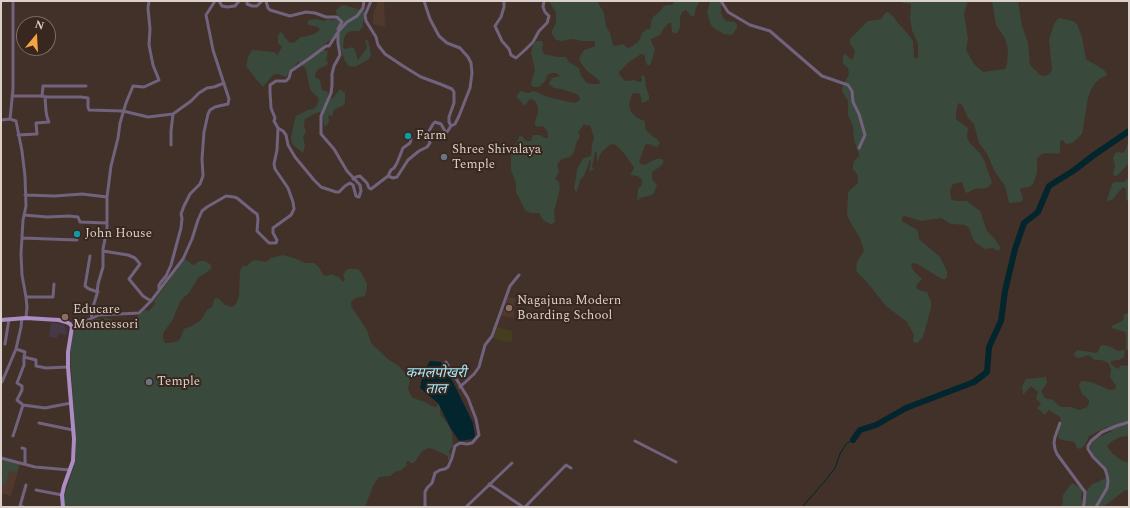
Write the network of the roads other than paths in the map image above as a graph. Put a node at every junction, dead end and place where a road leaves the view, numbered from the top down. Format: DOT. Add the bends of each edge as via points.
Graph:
graph roads {
  1 [pos="13,1"];
  2 [pos="149,1"];
  3 [pos="215,1"];
  4 [pos="219,1"];
  5 [pos="239,1"];
  6 [pos="247,1"];
  7 [pos="262,1"];
  8 [pos="266,1"];
  9 [pos="364,1"];
  10 [pos="371,1"];
  11 [pos="424,1"];
  12 [pos="504,1"];
  13 [pos="544,1"];
  14 [pos="722,1"];
  15 [pos="338,32"];
  16 [pos="326,46"];
  17 [pos="224,83"];
  18 [pos="86,86"];
  19 [pos="12,96"];
  20 [pos="44,96"];
  21 [pos="123,111"];
  22 [pos="173,114"];
  23 [pos="10,119"];
  24 [pos="1,120"];
  25 [pos="451,126"];
  26 [pos="278,128"];
  27 [pos="18,135"];
  28 [pos="411,138"];
  29 [pos="171,145"];
  30 [pos="859,148"];
  31 [pos="388,176"];
  32 [pos="353,179"];
  33 [pos="25,195"];
  34 [pos="107,197"];
  35 [pos="24,215"];
  36 [pos="107,223"];
  37 [pos="22,238"];
  38 [pos="77,240"];
  39 [pos="103,251"];
  40 [pos="90,256"];
  41 [pos="520,275"];
  42 [pos="54,284"];
  43 [pos="159,290"];
  44 [pos="98,292"];
  45 [pos="26,297"];
  46 [pos="151,301"];
  47 [pos="24,318"];
  48 [pos="92,318"];
  49 [pos="9,319"];
  50 [pos="1,320"];
  51 [pos="72,327"];
  52 [pos="5,344"];
  53 [pos="16,349"];
  54 [pos="24,357"];
  55 [pos="446,362"];
  56 [pos="68,367"];
  57 [pos="2,382"];
  58 [pos="460,387"];
  59 [pos="71,403"];
  60 [pos="23,405"];
  61 [pos="1129,422"];
  62 [pos="39,423"];
  63 [pos="1060,423"];
  64 [pos="73,430"];
  65 [pos="13,436"];
  66 [pos="634,441"];
  67 [pos="22,448"];
  68 [pos="1,458"];
  69 [pos="512,462"];
  70 [pos="676,462"];
  71 [pos="25,464"];
  72 [pos="571,468"];
  73 [pos="70,470"];
  74 [pos="489,484"];
  75 [pos="26,485"];
  76 [pos="36,490"];
  77 [pos="62,495"];
  78 [pos="23,507"];
  79 [pos="63,507"];
  80 [pos="425,507"];
  81 [pos="466,507"];
  82 [pos="524,507"];
  83 [pos="1083,507"];
  84 [pos="1096,507"];
  1 -- 19 [label="street"];
  2 -- 21 [label="street" via="149,45 159,80 144,87 133,86"];
  3 -- 17 [label="street" via="206,15 212,47"];
  4 -- 5 [label="street" via="222,6 227,7 235,6"];
  6 -- 7 [label="street" via="247,4 252,6 257,6"];
  8 -- 16 [label="street" via="270,10 290,16 306,12 337,17 342,22"];
  9 -- 15 [label="street" via="363,8 357,16"];
  10 -- 25 [label="street" via="365,15 366,21 385,54 421,77 454,92 454,103 449,117"];
  11 -- 25 [label="street" via="439,36 447,43 460,48 472,63 470,88 455,124"];
  12 -- 13 [label="street" via="501,17 496,26 502,41 516,58 547,24 549,16 543,7"];
  14 -- 30 [label="street" via="728,12 750,25 770,31 822,76 848,85 864,135"];
  15 -- 16 [label="street" via="329,46"];
  15 -- 32 [label="street" via="340,55 334,66 331,93 321,116 320,129"];
  16 -- 26 [label="street" via="291,71 286,81 276,81 270,85 274,121"];
  17 -- 22 [label="street" via="207,88"];
  17 -- 43 [label="street" via="228,104 215,107 208,114 204,132 203,176 184,206 171,265 159,285"];
  18 -- 20 [label="street" via="43,86"];
  19 -- 20 [label="street"];
  19 -- 23 [label="street"];
  20 -- 21 [label="street" via="88,98 89,110"];
  20 -- 27 [label="street" via="49,122 36,123 37,134"];
  21 -- 22 [label="street" via="148,116"];
  21 -- 34 [label="street"];
  22 -- 29 [label="street"];
  23 -- 24 [label="street"];
  23 -- 27 [label="street" via="16,121"];
  25 -- 31 [label="street" via="447,132 442,124 435,122 430,127 430,143 427,147 408,160 397,177"];
  26 -- 32 [label="street" via="286,135 295,157 321,187 340,192 350,183 358,197 361,188"];
  26 -- 43 [label="street" via="274,164 291,195 294,209 291,215 273,228 276,243 269,242 259,234 257,214 234,197 226,196 202,211 183,259"];
  27 -- 33 [label="street" via="24,168"];
  28 -- 31 [label="street"];
  31 -- 32 [label="street" via="371,189 360,176"];
  33 -- 34 [label="street" via="82,194"];
  33 -- 35 [label="street"];
  34 -- 36 [label="street"];
  35 -- 36 [label="street" via="68,216 78,217 80,222"];
  35 -- 37 [label="street"];
  36 -- 39 [label="street"];
  37 -- 38 [label="street"];
  37 -- 45 [label="street" via="22,271"];
  39 -- 44 [label="street"];
  39 -- 46 [label="street" via="135,258 140,264 129,279 143,296"];
  40 -- 44 [label="street" via="85,286"];
  41 -- 58 [label="street" via="510,286 492,336 485,345 479,367"];
  42 -- 45 [label="street" via="53,297"];
  43 -- 46 [label="street"];
  44 -- 48 [label="street" via="91,313"];
  45 -- 47 [label="street"];
  46 -- 48 [label="street" via="139,313 99,315"];
  47 -- 49 [label="main road"];
  47 -- 51 [label="main road" via="66,322"];
  47 -- 53 [label="street"];
  48 -- 51 [label="street"];
  49 -- 50 [label="main road"];
  49 -- 52 [label="street"];
  51 -- 56 [label="main road"];
  53 -- 54 [label="street" via="25,352"];
  53 -- 57 [label="street"];
  54 -- 56 [label="street" via="36,360 39,367"];
  54 -- 60 [label="street" via="24,365 17,383 22,386 22,390 17,400"];
  55 -- 58 [label="street"];
  56 -- 59 [label="main road"];
  58 -- 80 [label="street" via="468,398 479,435 472,443 454,446 448,467 435,473 432,483 425,492"];
  59 -- 60 [label="street" via="45,408"];
  59 -- 64 [label="main road"];
  60 -- 65 [label="street"];
  61 -- 84 [label="street" via="1102,432 1091,440 1088,446 1093,457 1105,469 1108,481 1107,488"];
  62 -- 64 [label="street"];
  63 -- 83 [label="street" via="1055,437 1055,449 1085,492"];
  64 -- 73 [label="main road" via="73,462"];
  66 -- 70 [label="street"];
  67 -- 71 [label="street" via="25,449"];
  68 -- 71 [label="street"];
  69 -- 74 [label="street"];
  71 -- 73 [label="street"];
  72 -- 82 [label="street" via="566,465"];
  73 -- 77 [label="main road"];
  74 -- 81 [label="street"];
  74 -- 82 [label="street"];
  75 -- 78 [label="street" via="20,506"];
  76 -- 77 [label="street"];
  77 -- 79 [label="main road"];
}
